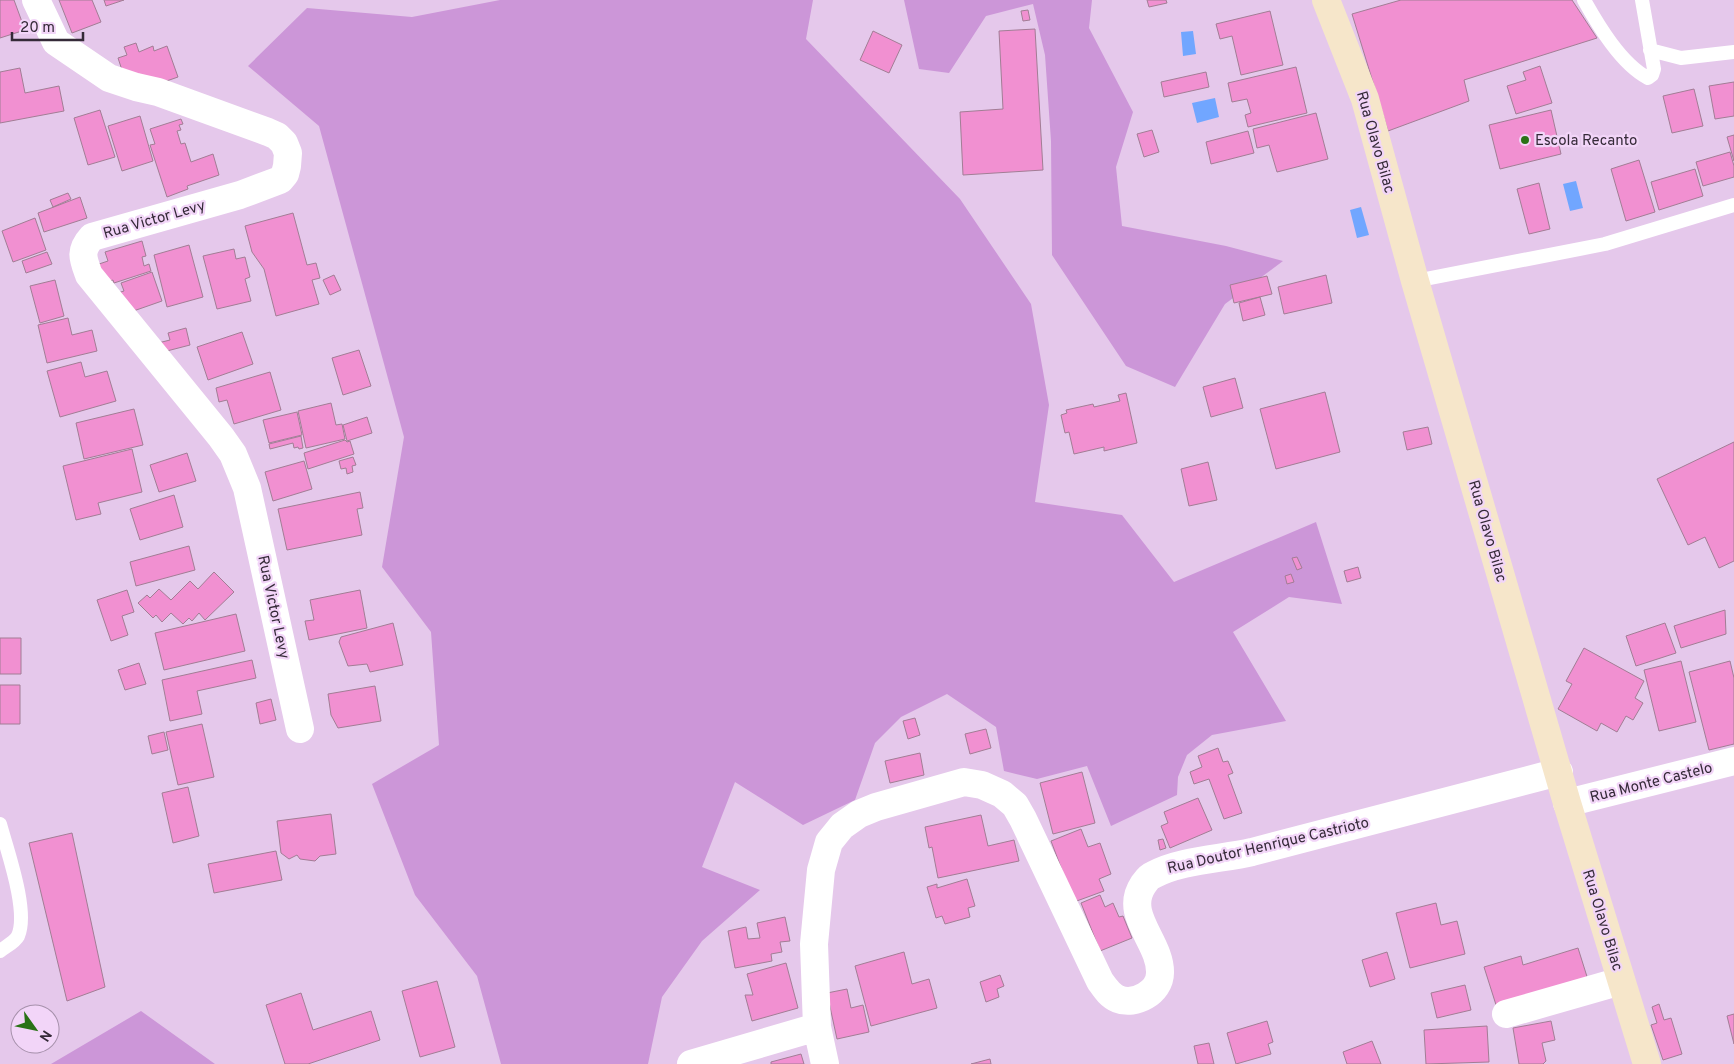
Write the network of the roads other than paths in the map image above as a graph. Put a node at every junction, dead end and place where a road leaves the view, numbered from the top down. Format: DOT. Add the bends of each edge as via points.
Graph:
graph roads {
  1 [pos="36,0"];
  2 [pos="1326,0"];
  3 [pos="1584,0"];
  4 [pos="1642,0"];
  5 [pos="1650,50"];
  6 [pos="1734,52"];
  7 [pos="1734,205"];
  8 [pos="1415,281"];
  9 [pos="300,728"];
  10 [pos="1734,761"];
  11 [pos="1559,772"];
  12 [pos="1568,803"];
  13 [pos="0,824"];
  14 [pos="0,951"];
  15 [pos="1621,981"];
  16 [pos="1506,1014"];
  17 [pos="817,1027"];
  18 [pos="691,1064"];
  19 [pos="826,1064"];
  20 [pos="1647,1064"];
  1 -- 9 [label="street, Rua Victor Levy" via="56,42 109,78 158,92 268,132 284,143 288,153 285,174 280,180 240,195 92,237 82,251 89,275 233,454 247,488"];
  2 -- 8 [label="main road, Rua Olavo Bilac" via="1365,99"];
  3 -- 5 [label="lane" via="1610,41 1634,69 1648,78 1654,69"];
  4 -- 5 [label="lane"];
  5 -- 6 [label="lane" via="1681,58"];
  7 -- 8 [label="lane" via="1605,244"];
  8 -- 11 [label="main road, Rua Olavo Bilac"];
  10 -- 12 [label="street, Rua Monte Castelo"];
  11 -- 12 [label="main road, Rua Olavo Bilac"];
  11 -- 17 [label="street, Rua Doutor Henrique Castrioto" via="1236,856 1172,867 1148,877 1138,893 1136,909 1156,954 1160,974 1154,991 1135,1000 1120,1000 1109,994 1100,981 1023,819 1015,805 1002,794 982,785 964,782 876,807 858,814 842,826 829,842 821,870 814,944"];
  12 -- 15 [label="main road, Rua Olavo Bilac"];
  13 -- 14 [label="lane" via="17,889 21,923 17,938"];
  15 -- 16 [label="street"];
  15 -- 20 [label="main road, Rua Olavo Bilac"];
  17 -- 18 [label="street"];
  17 -- 19 [label="street, Rua Doutor Henrique Castrioto"];
}
